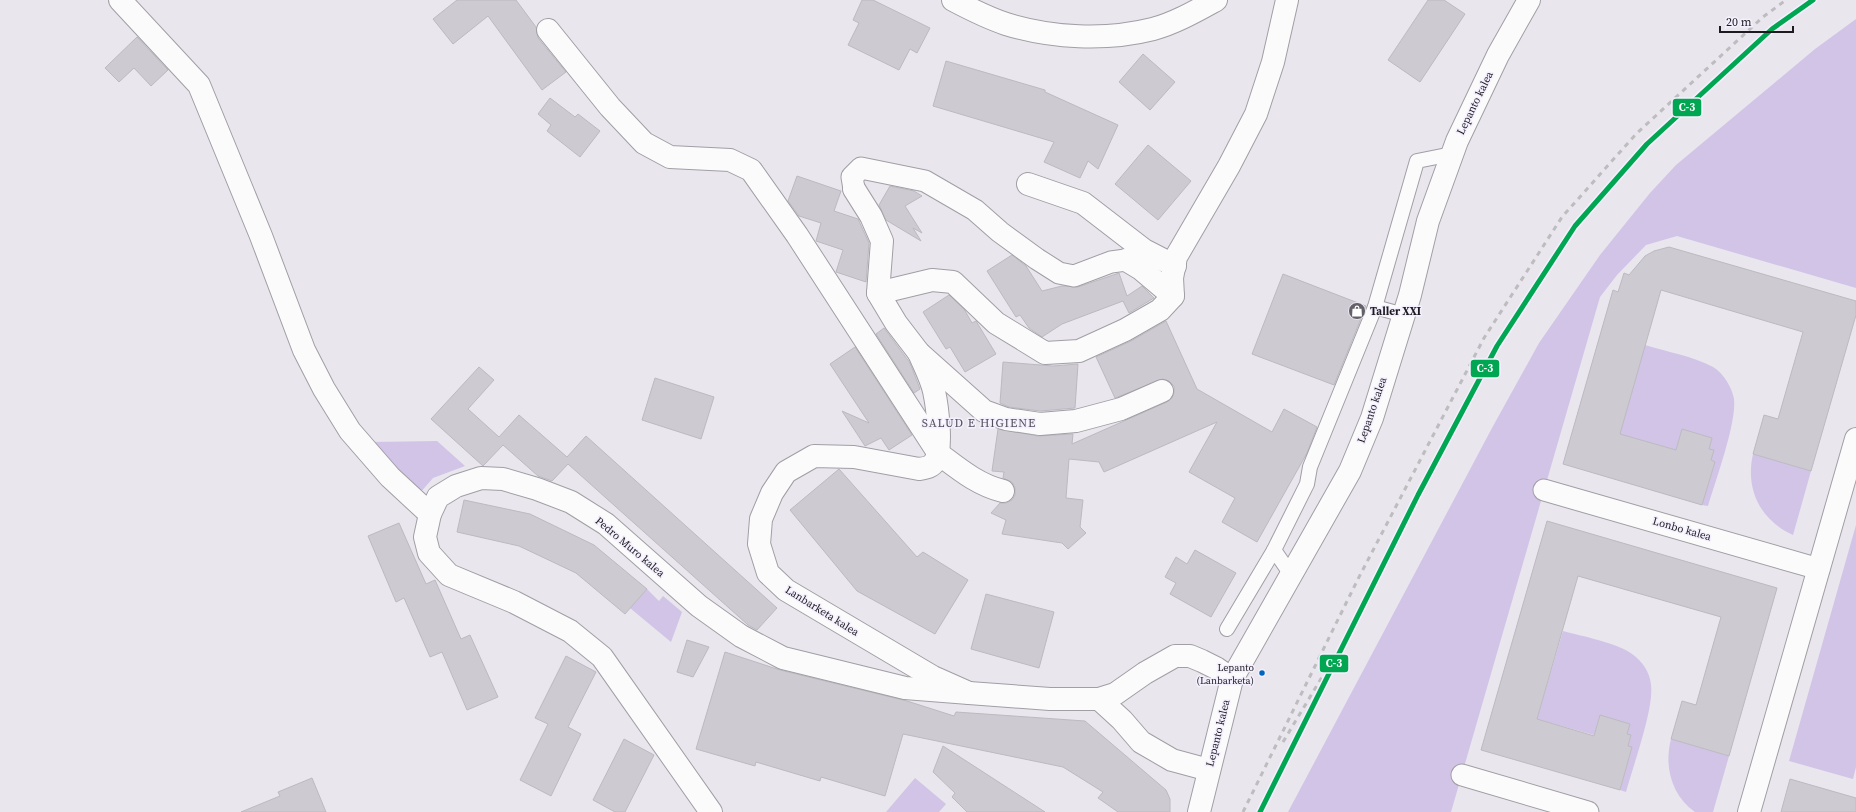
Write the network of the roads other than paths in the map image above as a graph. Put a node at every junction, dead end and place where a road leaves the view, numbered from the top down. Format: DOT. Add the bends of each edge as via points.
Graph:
graph roads {
  1 [pos="120,0"];
  2 [pos="953,0"];
  3 [pos="1216,0"];
  4 [pos="1286,0"];
  5 [pos="1530,0"];
  6 [pos="548,30"];
  7 [pos="1452,154"];
  8 [pos="1028,184"];
  9 [pos="854,189"];
  10 [pos="1126,260"];
  11 [pos="1174,266"];
  12 [pos="878,293"];
  13 [pos="1173,296"];
  14 [pos="1375,306"];
  15 [pos="1404,315"];
  16 [pos="919,353"];
  17 [pos="1162,391"];
  18 [pos="1856,439"];
  19 [pos="938,454"];
  20 [pos="1544,490"];
  21 [pos="1003,491"];
  22 [pos="430,514"];
  23 [pos="1274,550"];
  24 [pos="1819,569"];
  25 [pos="1292,576"];
  26 [pos="1226,629"];
  27 [pos="1232,680"];
  28 [pos="1128,686"];
  29 [pos="969,693"];
  30 [pos="1099,699"];
  31 [pos="1122,720"];
  32 [pos="1209,770"];
  33 [pos="1462,775"];
  34 [pos="711,812"];
  35 [pos="1199,812"];
  36 [pos="1588,812"];
  37 [pos="1749,812"];
  1 -- 22 [label="street" via="199,85 304,350 324,389 350,430 390,477"];
  2 -- 3 [label="street" via="1005,24 1080,36 1116,35 1153,29 1190,15"];
  4 -- 11 [label="street" via="1273,62 1256,114 1176,257"];
  5 -- 7 [label="street, Lepanto kalea" via="1498,55"];
  6 -- 19 [label="street" via="610,107 644,143 670,157 730,160 751,170 797,235"];
  7 -- 14 [label="lane" via="1417,161"];
  7 -- 15 [label="street, Lepanto kalea" via="1428,221"];
  8 -- 11 [label="street" via="1083,203 1144,250"];
  9 -- 10 [label="street" via="852,177 861,168 926,181 974,210 1000,232 1059,273 1074,276 1111,262"];
  9 -- 12 [label="street" via="871,216 882,241"];
  10 -- 13 [label="street"];
  11 -- 13 [label="street"];
  12 -- 13 [label="street" via="932,280 953,282 996,323 1045,353 1079,351 1125,330 1160,310"];
  12 -- 16 [label="street" via="896,323"];
  14 -- 15 [label="lane"];
  14 -- 23 [label="lane" via="1310,466 1307,484"];
  15 -- 25 [label="street, Lepanto kalea" via="1372,418 1350,471"];
  16 -- 17 [label="street" via="984,411 1006,419 1040,424 1076,421 1121,409"];
  16 -- 19 [label="street" via="934,390"];
  18 -- 24 [label="street"];
  19 -- 21 [label="street" via="990,488"];
  19 -- 29 [label="street, Lanbarketa kalea" via="935,462 929,467 919,469 854,457 814,456 786,472 772,493 761,520 759,544 768,573 786,590 933,677"];
  20 -- 24 [label="street, Lonbo kalea"];
  22 -- 29 [label="street, Pedro Muro kalea" via="438,497 456,486 481,478 502,479 537,489 571,502 606,524 699,606 741,636 783,658 905,688"];
  22 -- 34 [label="street, Pedro Muro kalea" via="425,537 430,553 449,575 514,602 570,631 602,657"];
  23 -- 25 [label="lane"];
  23 -- 26 [label="lane"];
  24 -- 37 [label="street"];
  25 -- 27 [label="street, Lepanto kalea"];
  27 -- 28 [label="street, Lanbarketa kalea" via="1202,661 1190,656 1175,656"];
  27 -- 32 [label="street, Lepanto kalea"];
  28 -- 30 [label="street, Lanbarketa kalea"];
  28 -- 31 [label="street"];
  29 -- 30 [label="street, Lanbarketa kalea" via="1050,699"];
  30 -- 31 [label="street"];
  31 -- 32 [label="street" via="1141,742 1172,760"];
  32 -- 35 [label="street, Lepanto kalea"];
  33 -- 36 [label="street"];
}
